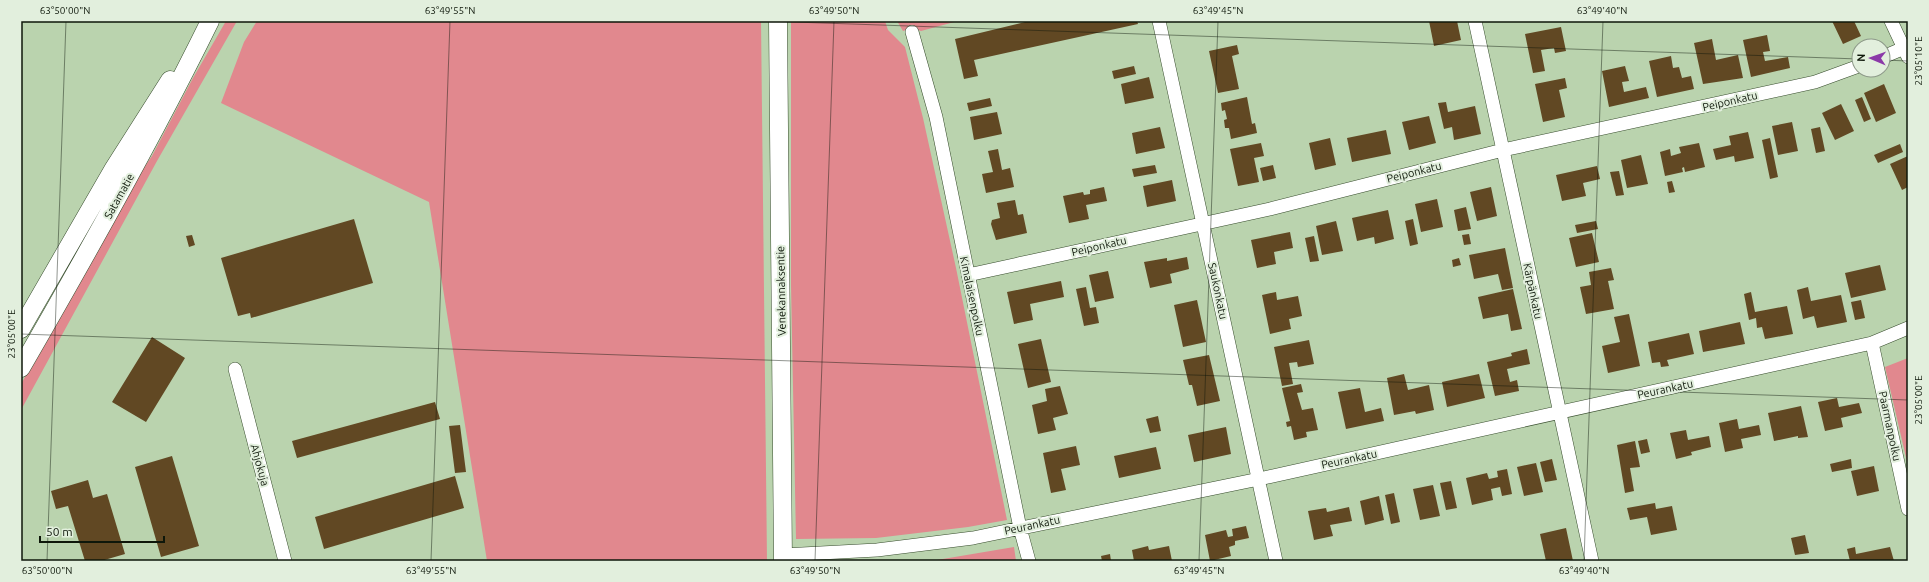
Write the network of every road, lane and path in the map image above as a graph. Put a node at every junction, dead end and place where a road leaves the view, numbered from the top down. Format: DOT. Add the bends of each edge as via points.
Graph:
graph roads {
  1 [pos="210,21"];
  2 [pos="778,21"];
  3 [pos="1159,21"];
  4 [pos="1475,21"];
  5 [pos="1891,21"];
  6 [pos="912,32"];
  7 [pos="1906,53"];
  8 [pos="1891,55"];
  9 [pos="1851,69"];
  10 [pos="1503,150"];
  11 [pos="1203,223"];
  12 [pos="968,276"];
  13 [pos="1908,328"];
  14 [pos="21,329"];
  15 [pos="1872,343"];
  16 [pos="21,368"];
  17 [pos="235,368"];
  18 [pos="1560,412"];
  19 [pos="1259,479"];
  20 [pos="1908,509"];
  21 [pos="1020,528"];
  22 [pos="783,558"];
  23 [pos="285,561"];
  24 [pos="1029,561"];
  25 [pos="1276,561"];
  26 [pos="1592,561"];
  1 -- 14 [label="main road, Satamatie" via="133,137"];
  1 -- 16 [label="main road, Satamatie" via="172,99"];
  2 -- 22 [label="main road, Venekannaksentie"];
  3 -- 11 [label="street, Saukonkatu"];
  4 -- 10 [label="street, Kärpänkatu"];
  5 -- 7 [label="street"];
  6 -- 12 [label="street, Kimalaisenpolku" via="936,118"];
  7 -- 8 [label="street"];
  9 -- 10 [label="street, Peiponkatu" via="1815,82"];
  10 -- 11 [label="street, Peiponkatu" via="1270,209"];
  10 -- 18 [label="street, Kärpänkatu"];
  11 -- 12 [label="street, Peiponkatu"];
  11 -- 19 [label="street, Saukonkatu"];
  12 -- 21 [label="street, Kimalaisenpolku"];
  13 -- 15 [label="street, Peurankatu"];
  15 -- 18 [label="street, Peurankatu"];
  15 -- 20 [label="street, Paarmanpolku"];
  17 -- 23 [label="street, Ahjokuja"];
  18 -- 19 [label="street, Peurankatu"];
  18 -- 26 [label="street, Kärpänkatu"];
  19 -- 21 [label="street, Peurankatu"];
  19 -- 25 [label="street, Saukonkatu"];
  21 -- 22 [label="street, Peurankatu" via="973,538"];
  21 -- 24 [label="street, Kimalaisenpolku"];
}
